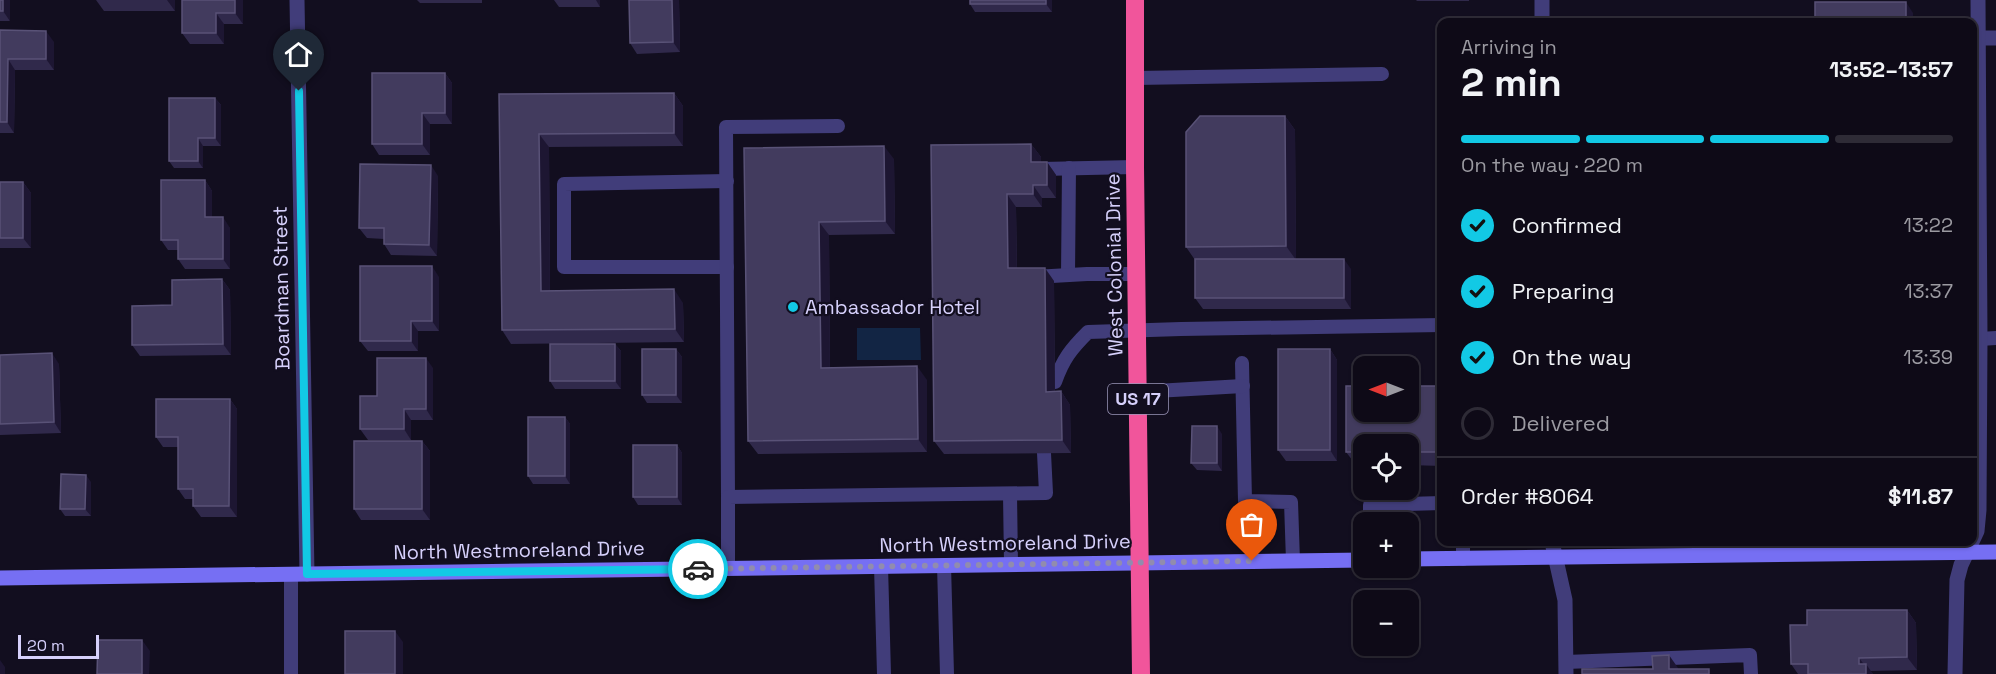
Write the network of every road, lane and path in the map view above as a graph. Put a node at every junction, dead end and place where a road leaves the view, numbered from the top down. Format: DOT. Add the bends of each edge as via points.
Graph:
graph roads {
  1 [pos="297,0"];
  2 [pos="1135,0"];
  3 [pos="1542,0"];
  4 [pos="1978,0"];
  5 [pos="1542,18"];
  6 [pos="1978,38"];
  7 [pos="1996,38"];
  8 [pos="1382,74"];
  9 [pos="1136,78"];
  10 [pos="838,126"];
  11 [pos="1135,167"];
  12 [pos="1069,168"];
  13 [pos="1041,169"];
  14 [pos="727,181"];
  15 [pos="727,267"];
  16 [pos="1136,274"];
  17 [pos="1068,275"];
  18 [pos="1017,278"];
  19 [pos="1437,326"];
  20 [pos="1138,330"];
  21 [pos="1996,338"];
  22 [pos="1980,339"];
  23 [pos="1242,363"];
  24 [pos="1055,382"];
  25 [pos="1243,386"];
  26 [pos="1138,392"];
  27 [pos="1044,453"];
  28 [pos="1010,494"];
  29 [pos="728,497"];
  30 [pos="1437,503"];
  31 [pos="1370,512"];
  32 [pos="1977,531"];
  33 [pos="1463,546"];
  34 [pos="1553,546"];
  35 [pos="1971,546"];
  36 [pos="1968,552"];
  37 [pos="1996,552"];
  38 [pos="1556,558"];
  39 [pos="1463,559"];
  40 [pos="1353,560"];
  41 [pos="1419,560"];
  42 [pos="1293,561"];
  43 [pos="1140,562"];
  44 [pos="1011,564"];
  45 [pos="944,565"];
  46 [pos="881,566"];
  47 [pos="728,568"];
  48 [pos="307,574"];
  49 [pos="291,575"];
  50 [pos="0,578"];
  51 [pos="1566,668"];
  52 [pos="291,674"];
  53 [pos="884,674"];
  54 [pos="947,674"];
  55 [pos="1141,674"];
  56 [pos="1751,674"];
  57 [pos="1955,674"];
  1 -- 48 [label="street, Boardman Street"];
  2 -- 9 [label="highway, West Colonial Drive / US 17"];
  3 -- 5 [label="street"];
  4 -- 6 [label="street"];
  6 -- 7 [label="street"];
  6 -- 22 [label="street"];
  8 -- 9 [label="lane"];
  9 -- 11 [label="highway, West Colonial Drive / US 17"];
  10 -- 14 [label="lane" via="726,127"];
  11 -- 12 [label="lane"];
  11 -- 16 [label="highway, West Colonial Drive / US 17"];
  12 -- 13 [label="lane"];
  12 -- 17 [label="lane"];
  14 -- 15 [label="lane"];
  14 -- 15 [label="lane" via="564,184 564,267"];
  15 -- 29 [label="lane"];
  16 -- 17 [label="lane"];
  16 -- 20 [label="highway, West Colonial Drive / US 17"];
  17 -- 18 [label="lane"];
  19 -- 20 [label="lane"];
  20 -- 24 [label="lane" via="1088,332 1066,357"];
  20 -- 26 [label="highway, West Colonial Drive / US 17"];
  21 -- 22 [label="lane"];
  22 -- 32 [label="street"];
  23 -- 25 [label="lane"];
  25 -- 26 [label="lane"];
  25 -- 42 [label="lane" via="1245,501 1291,502"];
  26 -- 43 [label="highway, West Colonial Drive / US 17"];
  27 -- 28 [label="lane" via="1046,494"];
  28 -- 29 [label="lane"];
  28 -- 44 [label="lane"];
  29 -- 47 [label="lane"];
  30 -- 31 [label="lane" via="1370,505"];
  33 -- 39 [label="lane"];
  34 -- 38 [label="street"];
  35 -- 36 [label="street"];
  36 -- 37 [label="street"];
  36 -- 38 [label="street"];
  36 -- 57 [label="street" via="1957,580"];
  38 -- 39 [label="street"];
  38 -- 51 [label="street" via="1565,600"];
  39 -- 41 [label="street"];
  40 -- 42 [label="street, North Westmoreland Drive"];
  42 -- 43 [label="street, North Westmoreland Drive"];
  43 -- 44 [label="street, North Westmoreland Drive"];
  43 -- 55 [label="highway, West Colonial Drive / US 17"];
  44 -- 45 [label="street, North Westmoreland Drive"];
  45 -- 46 [label="street, North Westmoreland Drive"];
  45 -- 54 [label="lane"];
  46 -- 47 [label="street, North Westmoreland Drive"];
  46 -- 53 [label="lane"];
  47 -- 48 [label="street, North Westmoreland Drive"];
  48 -- 49 [label="street, North Westmoreland Drive"];
  49 -- 50 [label="street, North Westmoreland Drive"];
  49 -- 52 [label="lane"];
  51 -- 56 [label="lane" via="1750,655"];
}
